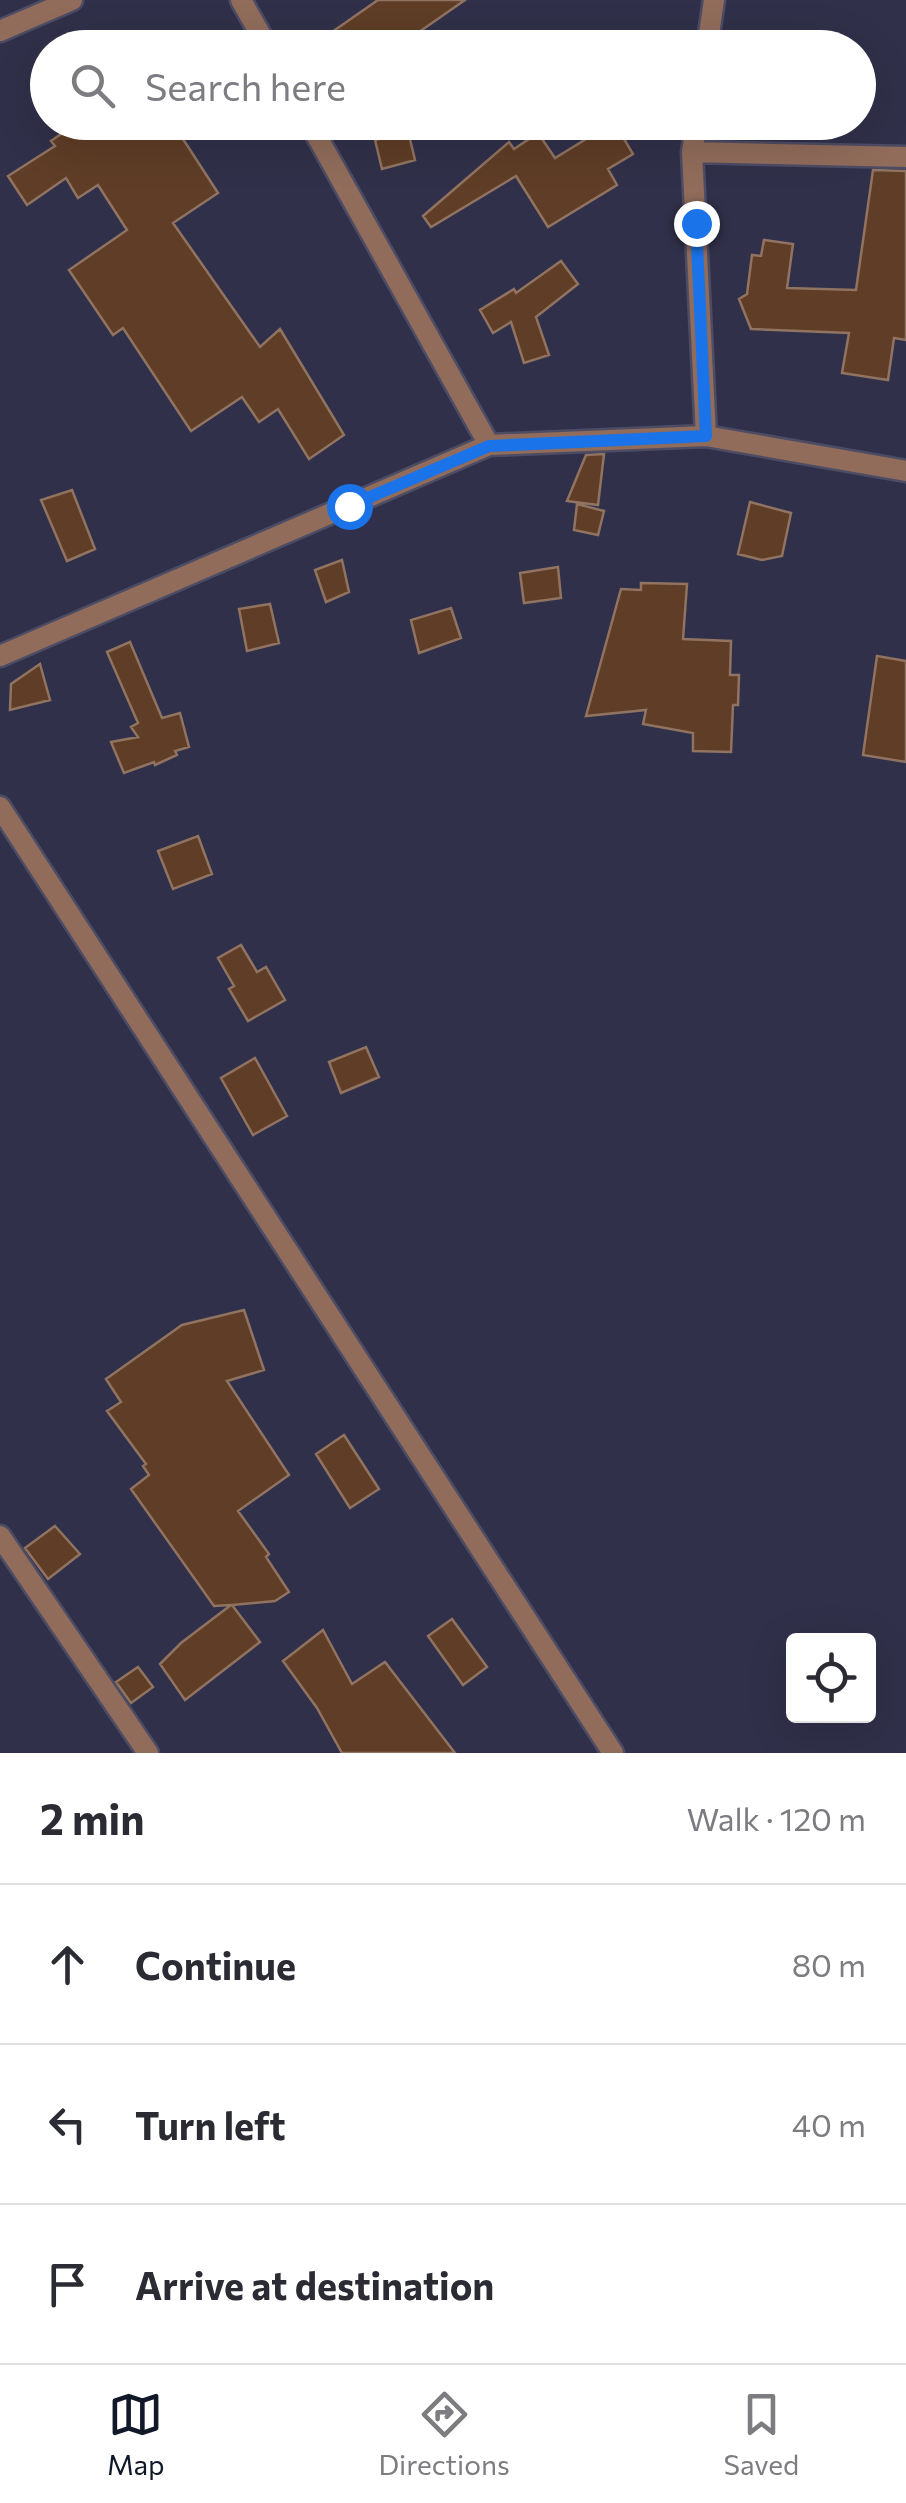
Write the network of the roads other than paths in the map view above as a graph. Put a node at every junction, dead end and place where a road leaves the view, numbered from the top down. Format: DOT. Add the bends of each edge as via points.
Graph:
graph roads {
  1 [pos="72,0"];
  2 [pos="241,0"];
  3 [pos="714,0"];
  4 [pos="258,30"];
  5 [pos="710,30"];
  6 [pos="0,31"];
  7 [pos="319,140"];
  8 [pos="694,140"];
  9 [pos="692,152"];
  10 [pos="906,158"];
  11 [pos="706,436"];
  12 [pos="489,446"];
  13 [pos="906,471"];
  14 [pos="0,656"];
  15 [pos="0,807"];
  16 [pos="0,1536"];
  17 [pos="148,1753"];
  18 [pos="614,1753"];
  1 -- 6 [label="street"];
  2 -- 4 [label="street"];
  3 -- 5 [label="street"];
  7 -- 12 [label="street"];
  8 -- 9 [label="street"];
  9 -- 10 [label="street"];
  9 -- 11 [label="street"];
  11 -- 12 [label="street"];
  11 -- 13 [label="street"];
  12 -- 14 [label="street"];
  15 -- 18 [label="street"];
  16 -- 17 [label="street"];
}
